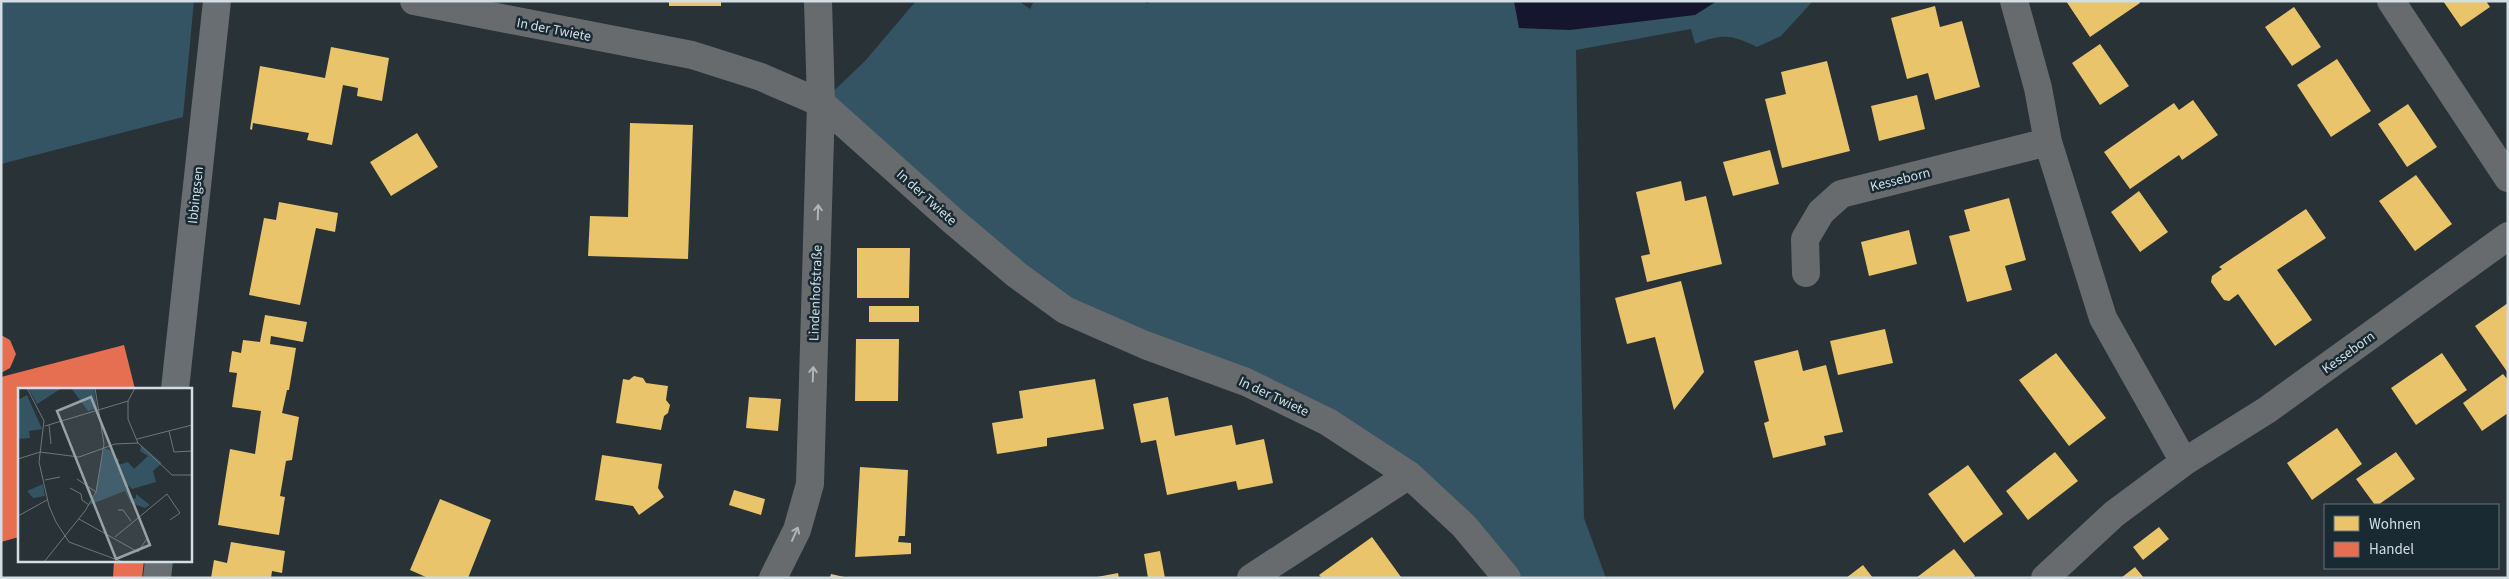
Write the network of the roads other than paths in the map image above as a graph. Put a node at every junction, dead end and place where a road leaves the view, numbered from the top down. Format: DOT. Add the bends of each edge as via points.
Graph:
graph roads {
  1 [pos="217,1"];
  2 [pos="414,1"];
  3 [pos="818,1"];
  4 [pos="2014,1"];
  5 [pos="2391,1"];
  6 [pos="821,103"];
  7 [pos="2048,142"];
  8 [pos="2508,178"];
  9 [pos="2508,236"];
  10 [pos="1806,273"];
  11 [pos="175,388"];
  12 [pos="2184,462"];
  13 [pos="1410,475"];
  14 [pos="159,562"];
  15 [pos="157,578"];
  16 [pos="773,578"];
  17 [pos="1250,578"];
  18 [pos="1507,578"];
  19 [pos="2045,578"];
  1 -- 11 [label="street, Ibbingsen"];
  2 -- 6 [label="street, In der Twiete" via="692,55 761,77"];
  3 -- 6 [label="street, Lindenhofstraße"];
  4 -- 7 [label="street" via="2038,88"];
  5 -- 8 [label="street"];
  6 -- 13 [label="street, In der Twiete" via="967,233 1065,310 1144,345 1246,382 1328,422"];
  16 -- 6 [label="street, Lindenhofstraße, one-way" via="797,530 810,484"];
  7 -- 10 [label="street, Kesseborn" via="1840,194 1821,212 1805,239"];
  7 -- 12 [label="street" via="2103,318"];
  9 -- 12 [label="street, Kesseborn" via="2267,410"];
  12 -- 19 [label="street, Kesseborn" via="2114,514"];
  13 -- 17 [label="street"];
  13 -- 18 [label="street, In der Twiete" via="1464,526"];
  14 -- 15 [label="street"];
}
